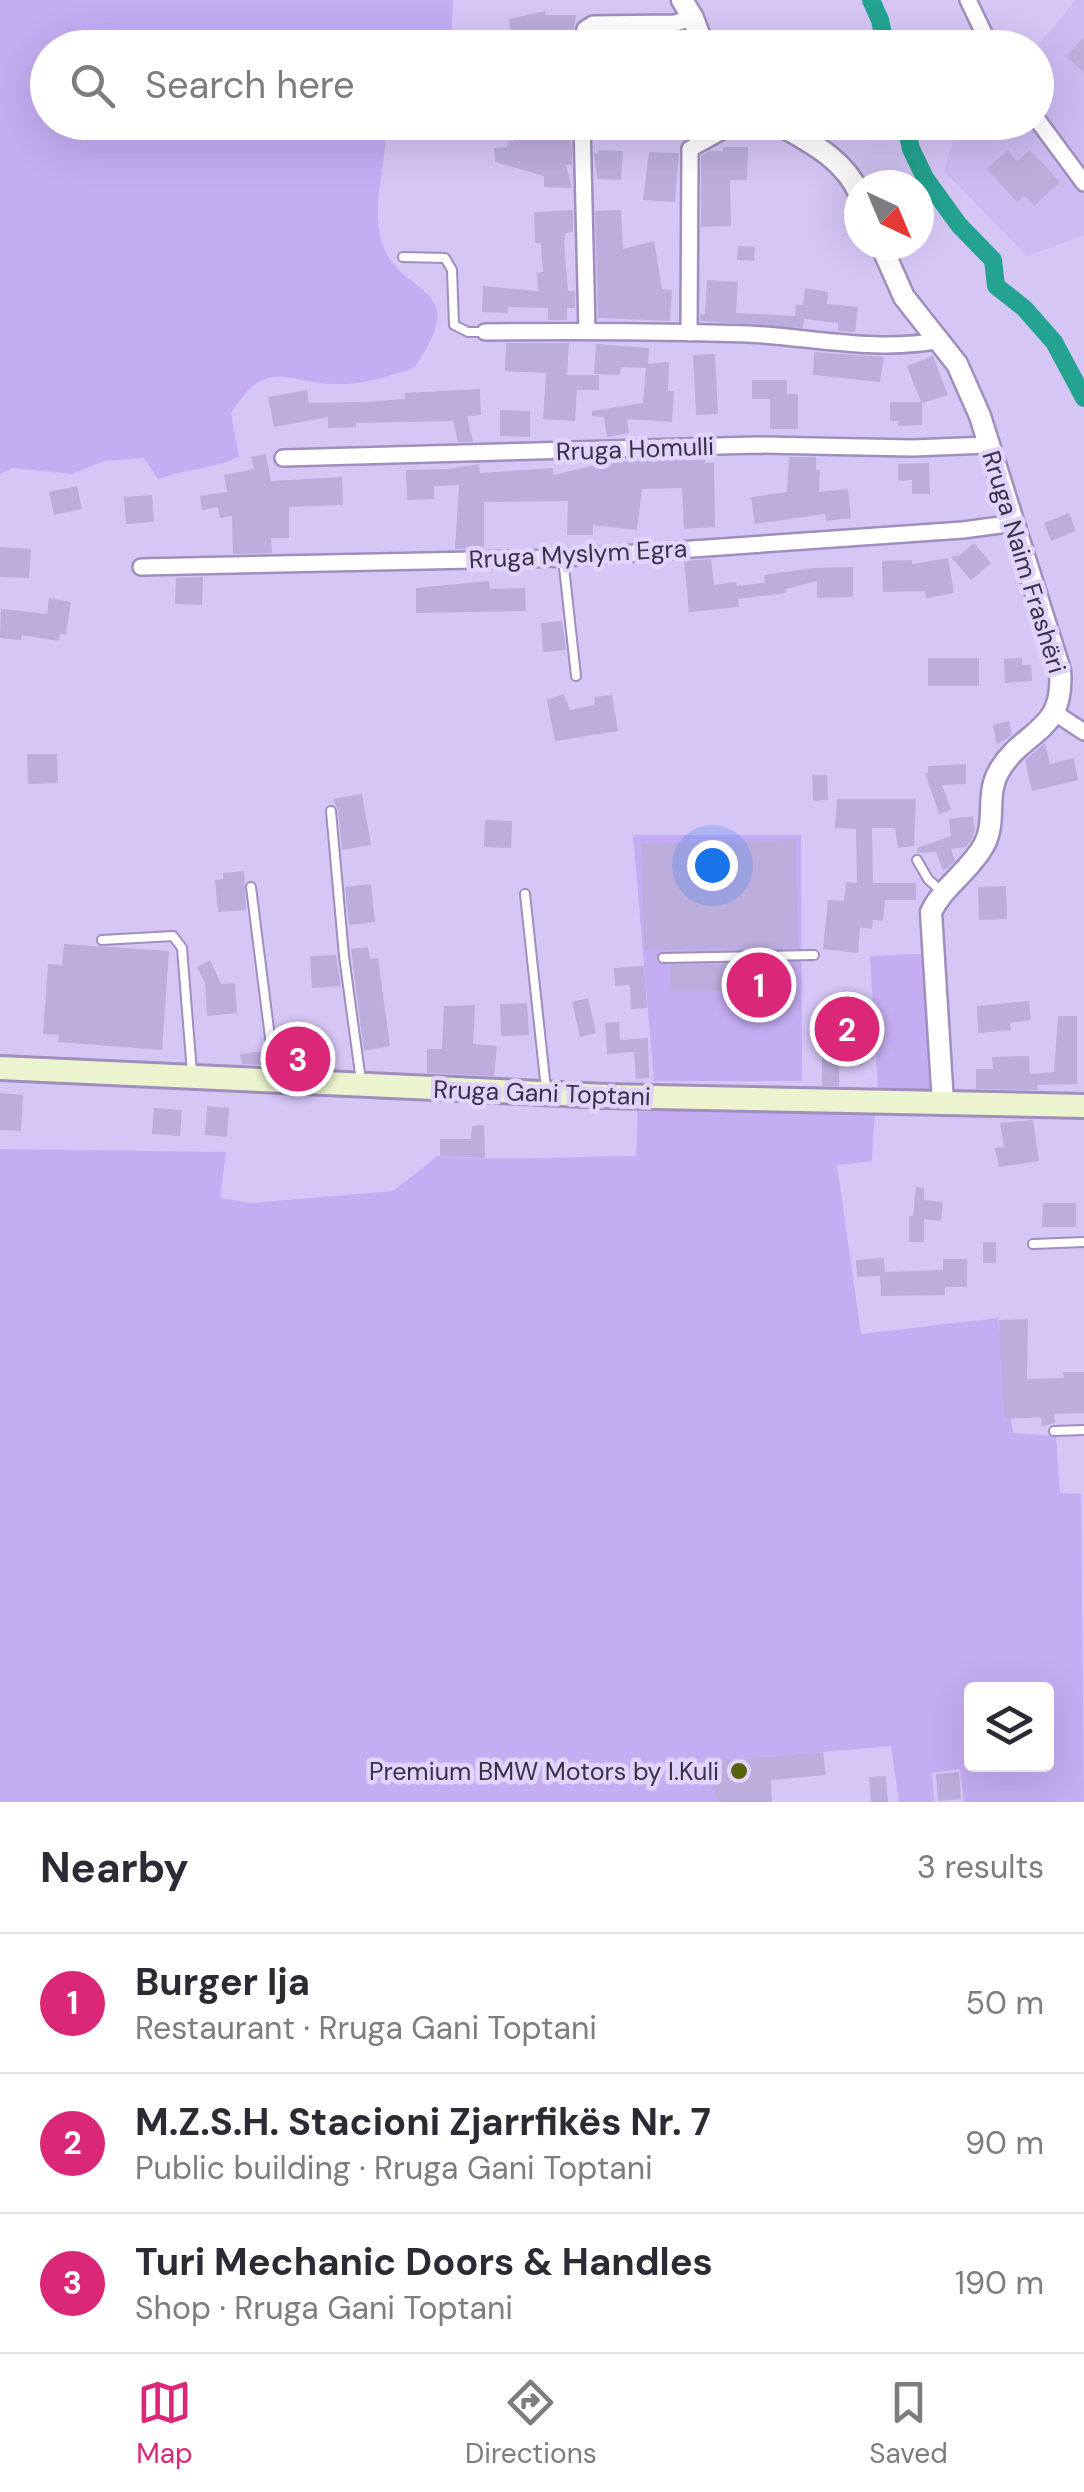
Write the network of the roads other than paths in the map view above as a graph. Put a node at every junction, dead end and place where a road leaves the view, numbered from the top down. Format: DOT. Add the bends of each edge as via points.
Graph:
graph roads {
  1 [pos="968,0"];
  2 [pos="688,9"];
  3 [pos="585,30"];
  4 [pos="982,30"];
  5 [pos="582,140"];
  6 [pos="706,140"];
  7 [pos="805,140"];
  8 [pos="1052,140"];
  9 [pos="845,170"];
  10 [pos="1084,183"];
  11 [pos="403,258"];
  12 [pos="888,260"];
  13 [pos="586,331"];
  14 [pos="484,332"];
  15 [pos="689,334"];
  16 [pos="941,340"];
  17 [pos="988,444"];
  18 [pos="282,458"];
  19 [pos="1014,523"];
  20 [pos="563,558"];
  21 [pos="141,567"];
  22 [pos="576,676"];
  23 [pos="1055,712"];
  24 [pos="1084,732"];
  25 [pos="331,810"];
  26 [pos="917,860"];
  27 [pos="251,886"];
  28 [pos="942,892"];
  29 [pos="525,894"];
  30 [pos="102,940"];
  31 [pos="814,955"];
  32 [pos="663,958"];
  33 [pos="0,1068"];
  34 [pos="192,1078"];
  35 [pos="276,1082"];
  36 [pos="362,1086"];
  37 [pos="546,1092"];
  38 [pos="944,1103"];
  39 [pos="1084,1106"];
  40 [pos="1084,1242"];
  41 [pos="1033,1244"];
  42 [pos="1084,1430"];
  43 [pos="1054,1431"];
  1 -- 4 [label="street"];
  2 -- 3 [label="street" via="674,23 593,24"];
  5 -- 13 [label="street"];
  6 -- 15 [label="street" via="690,149"];
  7 -- 9 [label="street"];
  8 -- 10 [label="street"];
  11 -- 14 [label="lane" via="445,258 452,270 454,325"];
  12 -- 16 [label="street, Rruga Naim Frashëri" via="904,297"];
  13 -- 14 [label="street"];
  13 -- 15 [label="street"];
  15 -- 16 [label="street" via="892,345"];
  16 -- 17 [label="street, Rruga Naim Frashëri"];
  17 -- 18 [label="street, Rruga Homulli"];
  17 -- 19 [label="street, Rruga Naim Frashëri"];
  19 -- 20 [label="street, Rruga Myslym Egra"];
  19 -- 23 [label="street, Rruga Naim Frashëri" via="1060,670"];
  20 -- 21 [label="street, Rruga Myslym Egra"];
  20 -- 22 [label="lane"];
  23 -- 24 [label="street"];
  23 -- 28 [label="street, Rruga Naim Frashëri" via="1001,767 983,846"];
  25 -- 36 [label="lane"];
  26 -- 28 [label="lane"];
  27 -- 35 [label="lane"];
  28 -- 38 [label="street, Rruga Naim Frashëri" via="930,928"];
  29 -- 37 [label="lane"];
  30 -- 34 [label="lane" via="172,936 182,948"];
  31 -- 32 [label="lane"];
  33 -- 34 [label="main road, Rruga Gani Toptani"];
  34 -- 35 [label="main road, Rruga Gani Toptani"];
  35 -- 36 [label="main road, Rruga Gani Toptani"];
  36 -- 37 [label="main road, Rruga Gani Toptani"];
  37 -- 38 [label="main road, Rruga Gani Toptani"];
  38 -- 39 [label="main road, Rruga Gani Toptani"];
  40 -- 41 [label="lane"];
  42 -- 43 [label="lane"];
}
